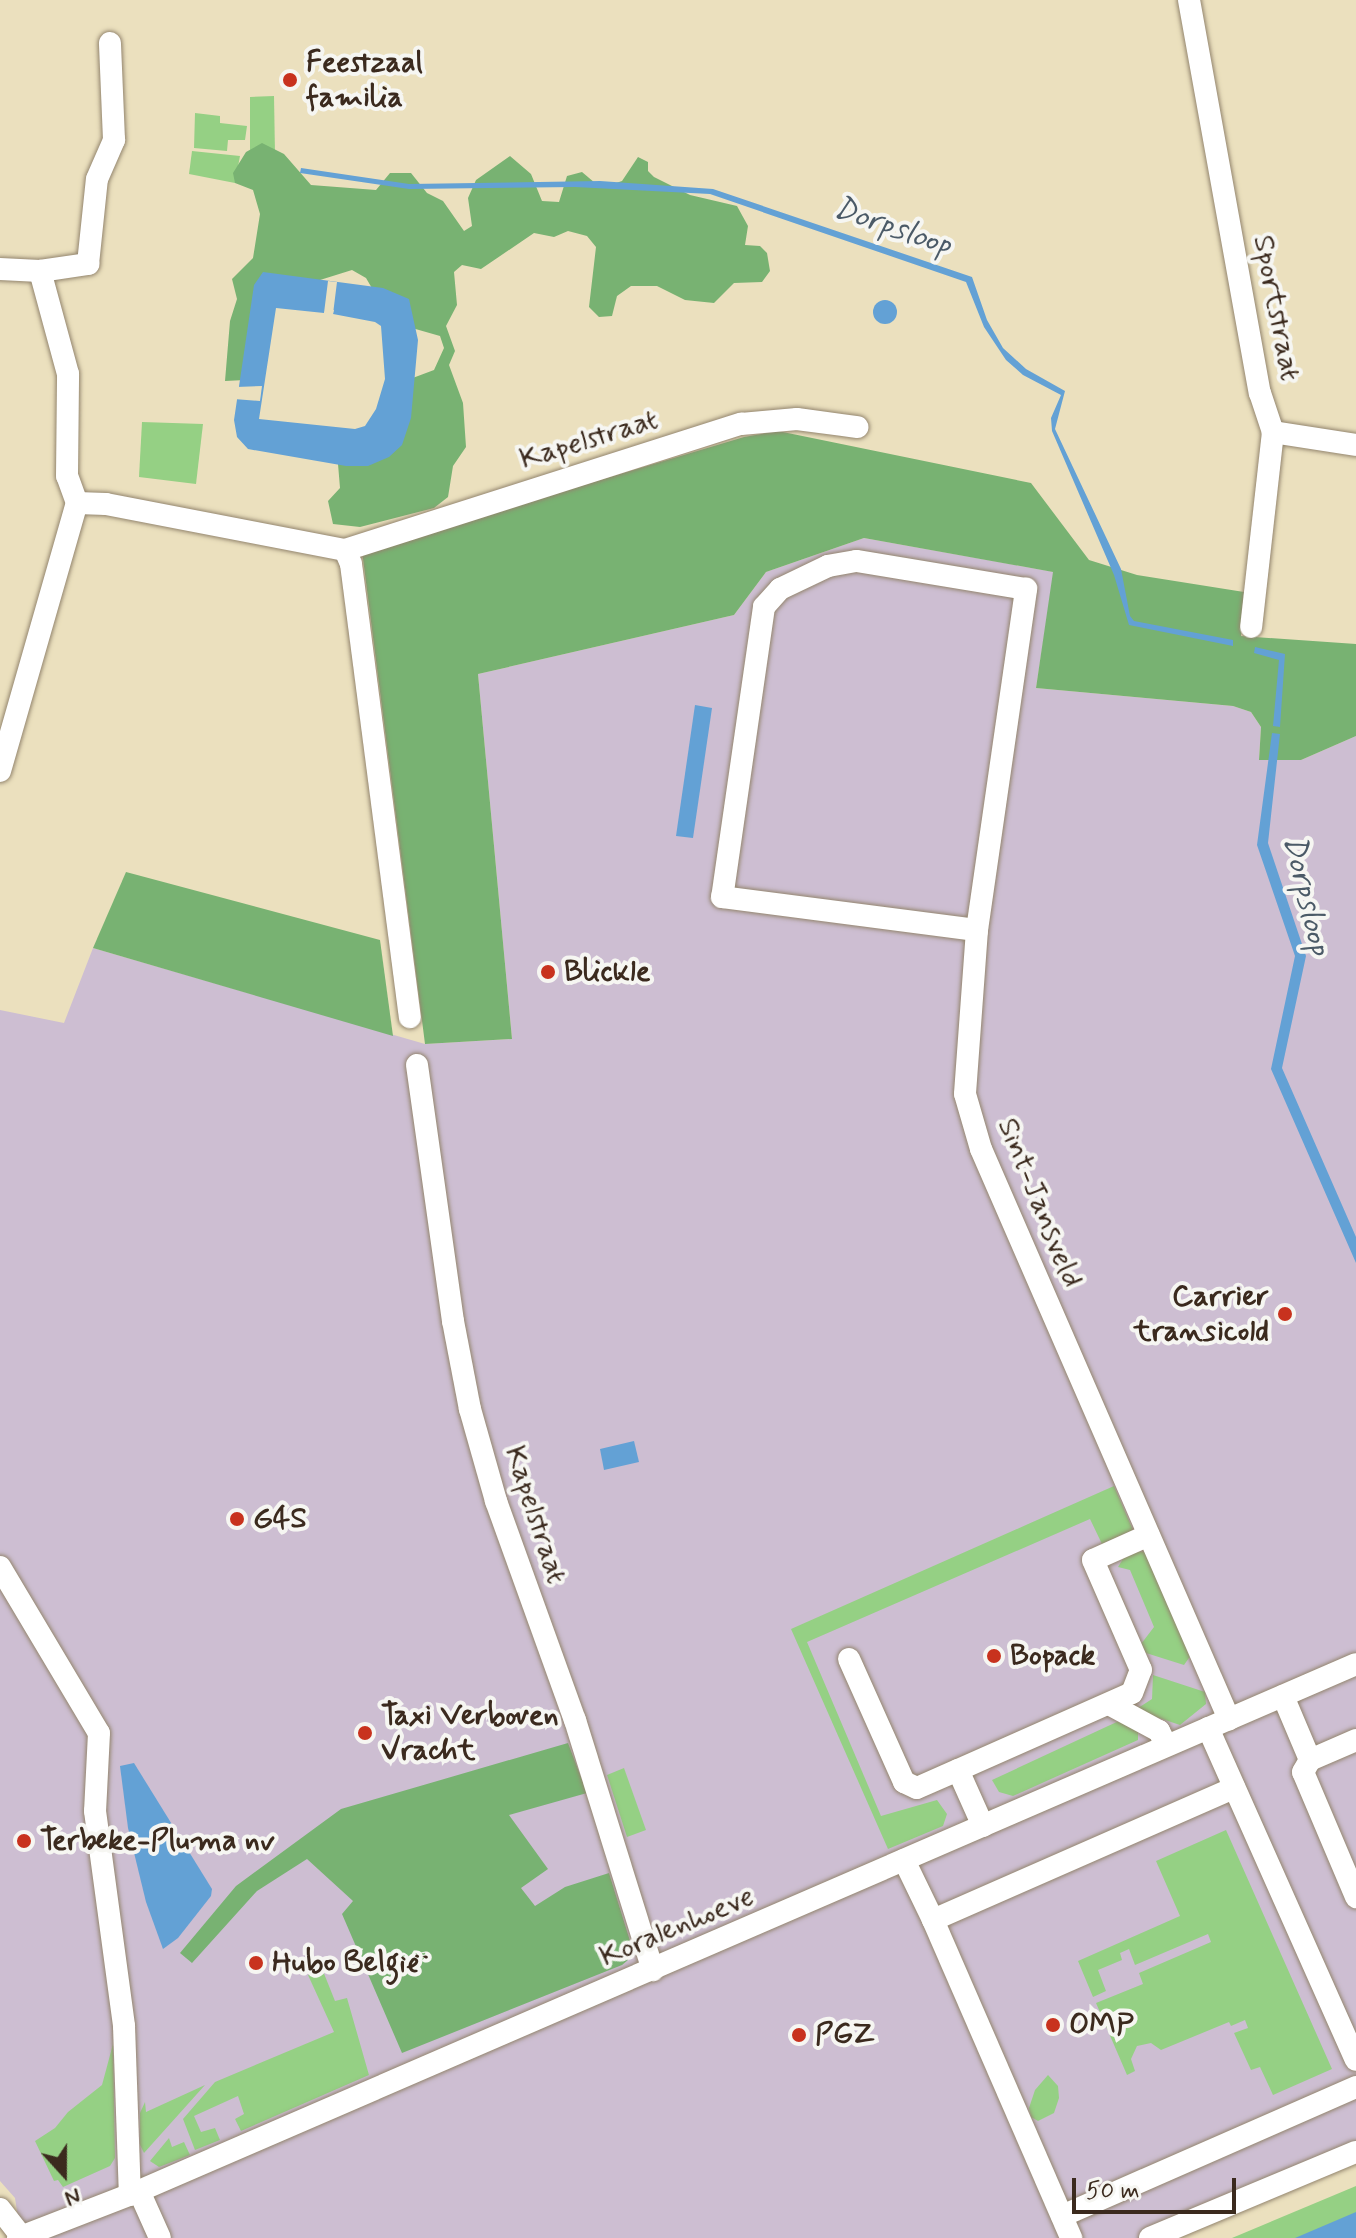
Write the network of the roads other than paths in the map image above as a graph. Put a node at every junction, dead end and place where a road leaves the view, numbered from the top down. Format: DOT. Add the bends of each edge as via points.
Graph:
graph roads {
  1 [pos="1189,0"];
  2 [pos="110,43"];
  3 [pos="0,269"];
  4 [pos="40,271"];
  5 [pos="857,427"];
  6 [pos="1273,432"];
  7 [pos="1356,445"];
  8 [pos="77,503"];
  9 [pos="345,550"];
  10 [pos="1251,627"];
  11 [pos="0,771"];
  12 [pos="977,930"];
  13 [pos="410,1017"];
  14 [pos="417,1065"];
  15 [pos="1149,1535"];
  16 [pos="0,1567"];
  17 [pos="849,1659"];
  18 [pos="1356,1664"];
  19 [pos="1283,1696"];
  20 [pos="1109,1704"];
  21 [pos="1218,1724"];
  22 [pos="1356,1740"];
  23 [pos="1166,1745"];
  24 [pos="1310,1760"];
  25 [pos="958,1770"];
  26 [pos="1234,1788"];
  27 [pos="983,1826"];
  28 [pos="904,1860"];
  29 [pos="1356,1897"];
  30 [pos="933,1920"];
  31 [pos="653,1970"];
  32 [pos="1356,2060"];
  33 [pos="1356,2087"];
  34 [pos="1356,2152"];
  35 [pos="134,2193"];
  36 [pos="0,2209"];
  37 [pos="1062,2216"];
  38 [pos="21,2238"];
  39 [pos="160,2238"];
  40 [pos="1071,2238"];
  41 [pos="1150,2238"];
  1 -- 6 [label="street, Sportstraat" via="1260,393"];
  2 -- 4 [label="street" via="114,140 97,179 88,264"];
  3 -- 4 [label="street"];
  4 -- 8 [label="street" via="68,374 67,476"];
  5 -- 9 [label="street, Kapelstraat" via="797,419 741,424"];
  6 -- 7 [label="street"];
  6 -- 10 [label="street, Sportstraat"];
  8 -- 9 [label="street, Kapelstraat" via="106,504"];
  8 -- 11 [label="street"];
  9 -- 13 [label="street" via="351,564"];
  12 -- 12 [label="street, Sint-Jansveld" via="722,897 764,607 780,589 828,566 856,561 1026,589"];
  12 -- 15 [label="street, Sint-Jansveld" via="965,1094 981,1149"];
  14 -- 31 [label="street, Kapelstraat" via="470,1409"];
  15 -- 20 [label="street" via="1093,1560 1141,1670 1132,1693"];
  15 -- 21 [label="street, Sint-Jansveld"];
  16 -- 35 [label="street" via="99,1733 95,1811 124,2026"];
  17 -- 25 [label="street" via="904,1782 917,1788"];
  18 -- 19 [label="street, Koralenhoeve"];
  19 -- 21 [label="street, Koralenhoeve"];
  19 -- 24 [label="street"];
  20 -- 23 [label="street" via="1159,1731"];
  20 -- 25 [label="street"];
  21 -- 23 [label="street, Koralenhoeve"];
  21 -- 26 [label="street, Sint-Jansveld"];
  22 -- 24 [label="street"];
  23 -- 27 [label="street, Koralenhoeve"];
  24 -- 29 [label="street" via="1303,1772"];
  25 -- 27 [label="street"];
  26 -- 30 [label="street"];
  26 -- 32 [label="street, Sint-Jansveld"];
  27 -- 28 [label="street, Koralenhoeve"];
  28 -- 30 [label="street"];
  28 -- 31 [label="street, Koralenhoeve"];
  30 -- 37 [label="street"];
  31 -- 35 [label="street, Koralenhoeve"];
  33 -- 37 [label="street"];
  34 -- 41 [label="street"];
  35 -- 38 [label="street, Koralenhoeve"];
  35 -- 39 [label="street"];
  36 -- 38 [label="street"];
  37 -- 40 [label="street"];
}
